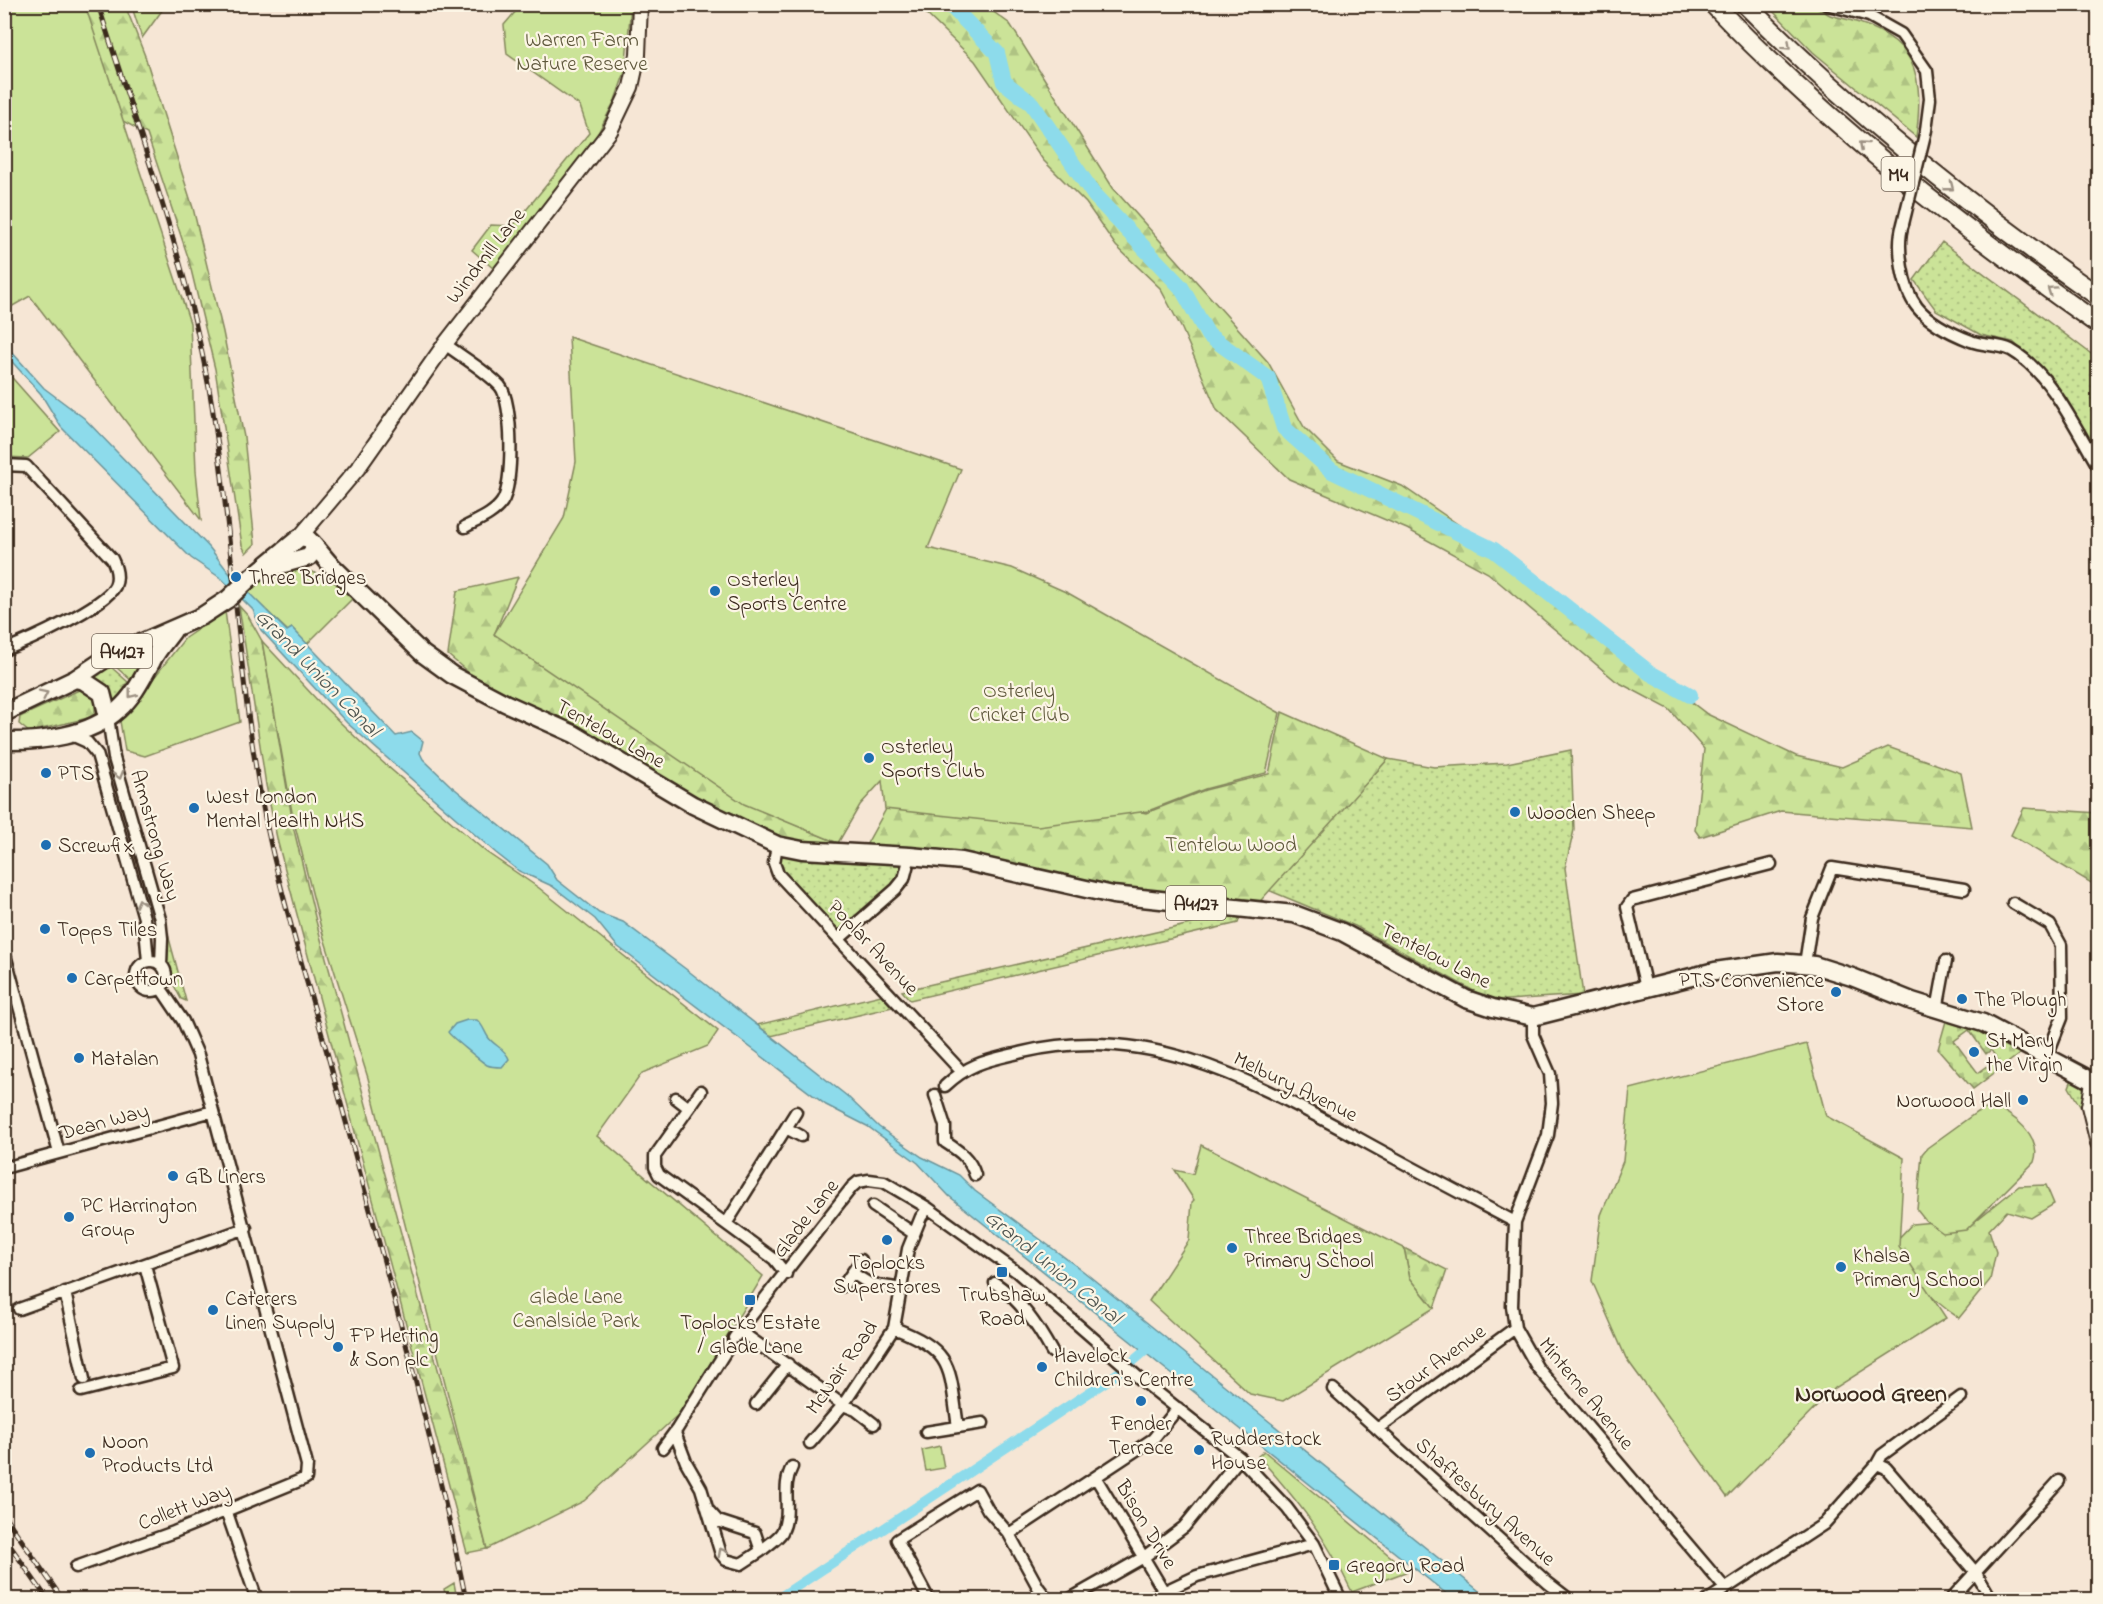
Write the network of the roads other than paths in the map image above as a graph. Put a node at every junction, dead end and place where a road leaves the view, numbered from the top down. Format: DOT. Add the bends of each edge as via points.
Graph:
graph roads {
  1 [pos="640,4"];
  2 [pos="1713,4"];
  3 [pos="1745,4"];
  4 [pos="1826,4"];
  5 [pos="2098,296"];
  6 [pos="2098,324"];
  7 [pos="445,344"];
  8 [pos="4,465"];
  9 [pos="2098,466"];
  10 [pos="465,527"];
  11 [pos="305,547"];
  12 [pos="173,631"];
  13 [pos="4,650"];
  14 [pos="79,676"];
  15 [pos="9,711"];
  16 [pos="108,717"];
  17 [pos="69,734"];
  18 [pos="4,741"];
  19 [pos="28,741"];
  20 [pos="777,845"];
  21 [pos="910,856"];
  22 [pos="1771,864"];
  23 [pos="1964,889"];
  24 [pos="2013,903"];
  25 [pos="840,938"];
  26 [pos="4,951"];
  27 [pos="148,961"];
  28 [pos="1946,961"];
  29 [pos="160,964"];
  30 [pos="1805,964"];
  31 [pos="160,987"];
  32 [pos="1646,988"];
  33 [pos="1937,1010"];
  34 [pos="1533,1017"];
  35 [pos="2047,1056"];
  36 [pos="961,1071"];
  37 [pos="2096,1084"];
  38 [pos="945,1086"];
  39 [pos="701,1091"];
  40 [pos="935,1095"];
  41 [pos="676,1098"];
  42 [pos="688,1108"];
  43 [pos="213,1111"];
  44 [pos="796,1112"];
  45 [pos="786,1128"];
  46 [pos="801,1136"];
  47 [pos="2098,1143"];
  48 [pos="59,1153"];
  49 [pos="4,1168"];
  50 [pos="975,1175"];
  51 [pos="873,1206"];
  52 [pos="928,1208"];
  53 [pos="1515,1222"];
  54 [pos="726,1224"];
  55 [pos="246,1228"];
  56 [pos="913,1233"];
  57 [pos="861,1260"];
  58 [pos="145,1265"];
  59 [pos="1017,1272"];
  60 [pos="852,1273"];
  61 [pos="786,1274"];
  62 [pos="843,1286"];
  63 [pos="902,1289"];
  64 [pos="65,1292"];
  65 [pos="19,1309"];
  66 [pos="894,1328"];
  67 [pos="1515,1328"];
  68 [pos="734,1338"];
  69 [pos="1052,1353"];
  70 [pos="788,1364"];
  71 [pos="84,1379"];
  72 [pos="1333,1389"];
  73 [pos="81,1392"];
  74 [pos="1961,1397"];
  75 [pos="756,1404"];
  76 [pos="843,1405"];
  77 [pos="1178,1408"];
  78 [pos="983,1423"];
  79 [pos="874,1424"];
  80 [pos="958,1427"];
  81 [pos="1377,1429"];
  82 [pos="926,1432"];
  83 [pos="675,1433"];
  84 [pos="810,1443"];
  85 [pos="663,1448"];
  86 [pos="1240,1458"];
  87 [pos="1877,1464"];
  88 [pos="792,1467"];
  89 [pos="1096,1478"];
  90 [pos="2059,1481"];
  91 [pos="226,1510"];
  92 [pos="708,1510"];
  93 [pos="755,1533"];
  94 [pos="1010,1534"];
  95 [pos="779,1536"];
  96 [pos="1314,1544"];
  97 [pos="761,1551"];
  98 [pos="1144,1557"];
  99 [pos="76,1567"];
  100 [pos="1976,1573"];
  101 [pos="1724,1587"];
  102 [pos="1163,1590"];
  103 [pos="257,1599"];
  104 [pos="929,1599"];
  105 [pos="1048,1599"];
  106 [pos="1068,1599"];
  107 [pos="1146,1599"];
  108 [pos="1341,1599"];
  109 [pos="1570,1599"];
  110 [pos="1708,1599"];
  111 [pos="1950,1599"];
  112 [pos="1992,1599"];
  1 -- 7 [label="main road, Windmill Lane" via="638,55 631,87 610,131"];
  6 -- 2 [label="highway, M4, one-way" via="1891,169 1787,77"];
  3 -- 5 [label="highway, M4, one-way" via="1802,61 1892,140"];
  4 -- 9 [label="street, bridge" via="1869,16 1901,34 1927,71 1930,99 1926,130 1898,238 1898,251 1916,307 1946,329 1973,342 2010,350 2044,379"];
  7 -- 10 [label="street" via="501,386 506,397 510,484 503,502"];
  7 -- 11 [label="main road, Windmill Lane" via="358,468 318,513"];
  8 -- 13 [label="street" via="26,466 112,559 117,577 106,596 38,637"];
  11 -- 12 [label="main road, Windmill Lane / A4127, bridge" via="255,574 228,599"];
  11 -- 20 [label="main road, Tentelow Lane / A4127" via="329,563 423,654 452,675 574,734 693,805"];
  12 -- 14 [label="main road, Windmill Lane / A4127" via="141,642"];
  12 -- 16 [label="main road, Windmill Lane / A4127, one-way" via="130,697"];
  15 -- 14 [label="main road, Windmill Lane / A4127, one-way"];
  14 -- 16 [label="main road" via="102,693"];
  15 -- 19 [label="main road" via="12,728"];
  16 -- 17 [label="main road, Windmill Lane / A4127"];
  16 -- 29 [label="street, Armstrong Way, one-way" via="114,758 159,919"];
  17 -- 19 [label="main road, Windmill Lane / A4127"];
  27 -- 17 [label="street, Armstrong Way, one-way" via="144,918 97,754 87,742"];
  18 -- 19 [label="main road, Windmill Lane / A4127"];
  20 -- 21 [label="main road, Tentelow Lane / A4127"];
  20 -- 25 [label="street, Poplar Avenue" via="774,863 778,874"];
  21 -- 25 [label="street" via="904,879 896,889"];
  21 -- 34 [label="main road, Tentelow Lane / A4127" via="962,861 1113,895 1294,914 1342,932 1466,999"];
  22 -- 32 [label="street" via="1632,900 1627,907"];
  23 -- 30 [label="street" via="1832,868 1812,918"];
  24 -- 35 [label="street" via="2050,925 2061,945 2062,1018"];
  25 -- 36 [label="street, Poplar Avenue"];
  26 -- 48 [label="street"];
  27 -- 29 [label="street"];
  27 -- 31 [label="street, Armstrong Way" via="138,968 137,981 147,990"];
  28 -- 33 [label="street"];
  29 -- 31 [label="street, Armstrong Way" via="165,978"];
  30 -- 32 [label="main road, Tentelow Lane / A4127" via="1739,966"];
  30 -- 33 [label="main road, Tentelow Lane / A4127" via="1837,971"];
  31 -- 43 [label="street" via="183,1021 198,1055"];
  32 -- 34 [label="main road, Tentelow Lane / A4127"];
  33 -- 35 [label="main road, Tentelow Lane / A4127" via="1983,1023"];
  34 -- 53 [label="street, Minterne Avenue" via="1533,1035 1550,1074 1552,1103 1548,1136"];
  35 -- 37 [label="main road, Tentelow Lane / A4127"];
  36 -- 38 [label="street, Melbury Avenue"];
  36 -- 53 [label="street, Melbury Avenue" via="1029,1051 1085,1043 1134,1045 1186,1058 1246,1079"];
  37 -- 47 [label="main road" via="2089,1106"];
  39 -- 42 [label="street"];
  40 -- 50 [label="street" via="945,1126 945,1142 964,1155"];
  41 -- 42 [label="street"];
  42 -- 54 [label="street" via="655,1156 655,1167 659,1175"];
  43 -- 48 [label="street, Dean Way"];
  43 -- 55 [label="street"];
  44 -- 45 [label="street"];
  45 -- 46 [label="street"];
  45 -- 54 [label="street"];
  48 -- 49 [label="street, Dean Way"];
  51 -- 56 [label="street"];
  52 -- 56 [label="street, McNair Road"];
  52 -- 59 [label="street"];
  52 -- 61 [label="street, Glade Lane" via="884,1182 858,1182"];
  53 -- 67 [label="street, Minterne Avenue"];
  54 -- 61 [label="street" via="774,1259"];
  55 -- 58 [label="street"];
  55 -- 91 [label="street, Collett Way" via="307,1465 306,1478"];
  56 -- 63 [label="street, McNair Road"];
  57 -- 60 [label="street"];
  58 -- 64 [label="street"];
  58 -- 73 [label="street" via="173,1368"];
  59 -- 69 [label="street" via="999,1286 1019,1303"];
  59 -- 77 [label="street"];
  60 -- 62 [label="street"];
  60 -- 63 [label="street" via="870,1284"];
  61 -- 68 [label="street, Glade Lane"];
  63 -- 66 [label="street, McNair Road"];
  64 -- 65 [label="street"];
  64 -- 71 [label="street"];
  66 -- 76 [label="street, McNair Road"];
  66 -- 80 [label="street" via="919,1338 943,1357 950,1371"];
  67 -- 81 [label="street, Stour Avenue"];
  67 -- 101 [label="street, Minterne Avenue" via="1537,1367"];
  68 -- 70 [label="street"];
  68 -- 83 [label="street, Glade Lane"];
  70 -- 75 [label="street"];
  70 -- 76 [label="street"];
  72 -- 81 [label="street, Shaftesbury Avenue"];
  74 -- 87 [label="street" via="1882,1455"];
  76 -- 79 [label="street"];
  76 -- 84 [label="street, McNair Road"];
  77 -- 86 [label="street"];
  77 -- 89 [label="street" via="1153,1438"];
  78 -- 80 [label="street"];
  80 -- 82 [label="street"];
  81 -- 109 [label="street, Shaftesbury Avenue"];
  83 -- 85 [label="street, Glade Lane"];
  83 -- 92 [label="street"];
  86 -- 96 [label="street" via="1287,1508"];
  86 -- 98 [label="street" via="1195,1517"];
  87 -- 100 [label="street" via="1886,1468"];
  87 -- 101 [label="street" via="1824,1524"];
  88 -- 95 [label="street" via="785,1482 786,1516"];
  89 -- 94 [label="street"];
  89 -- 98 [label="street, Bison Drive"];
  90 -- 100 [label="street"];
  91 -- 99 [label="street, Collett Way"];
  91 -- 103 [label="street"];
  92 -- 93 [label="street" via="718,1521"];
  97 -- 92 [label="street, one-way" via="741,1564 726,1560"];
  93 -- 95 [label="street"];
  93 -- 97 [label="street"];
  94 -- 104 [label="street" via="988,1510 977,1490 899,1544"];
  94 -- 105 [label="street"];
  95 -- 97 [label="street"];
  96 -- 102 [label="street" via="1197,1576"];
  96 -- 108 [label="street"];
  98 -- 102 [label="street, Bison Drive"];
  98 -- 106 [label="street"];
  100 -- 111 [label="street"];
  100 -- 112 [label="street"];
  101 -- 110 [label="street"];
  102 -- 107 [label="street"];
}
